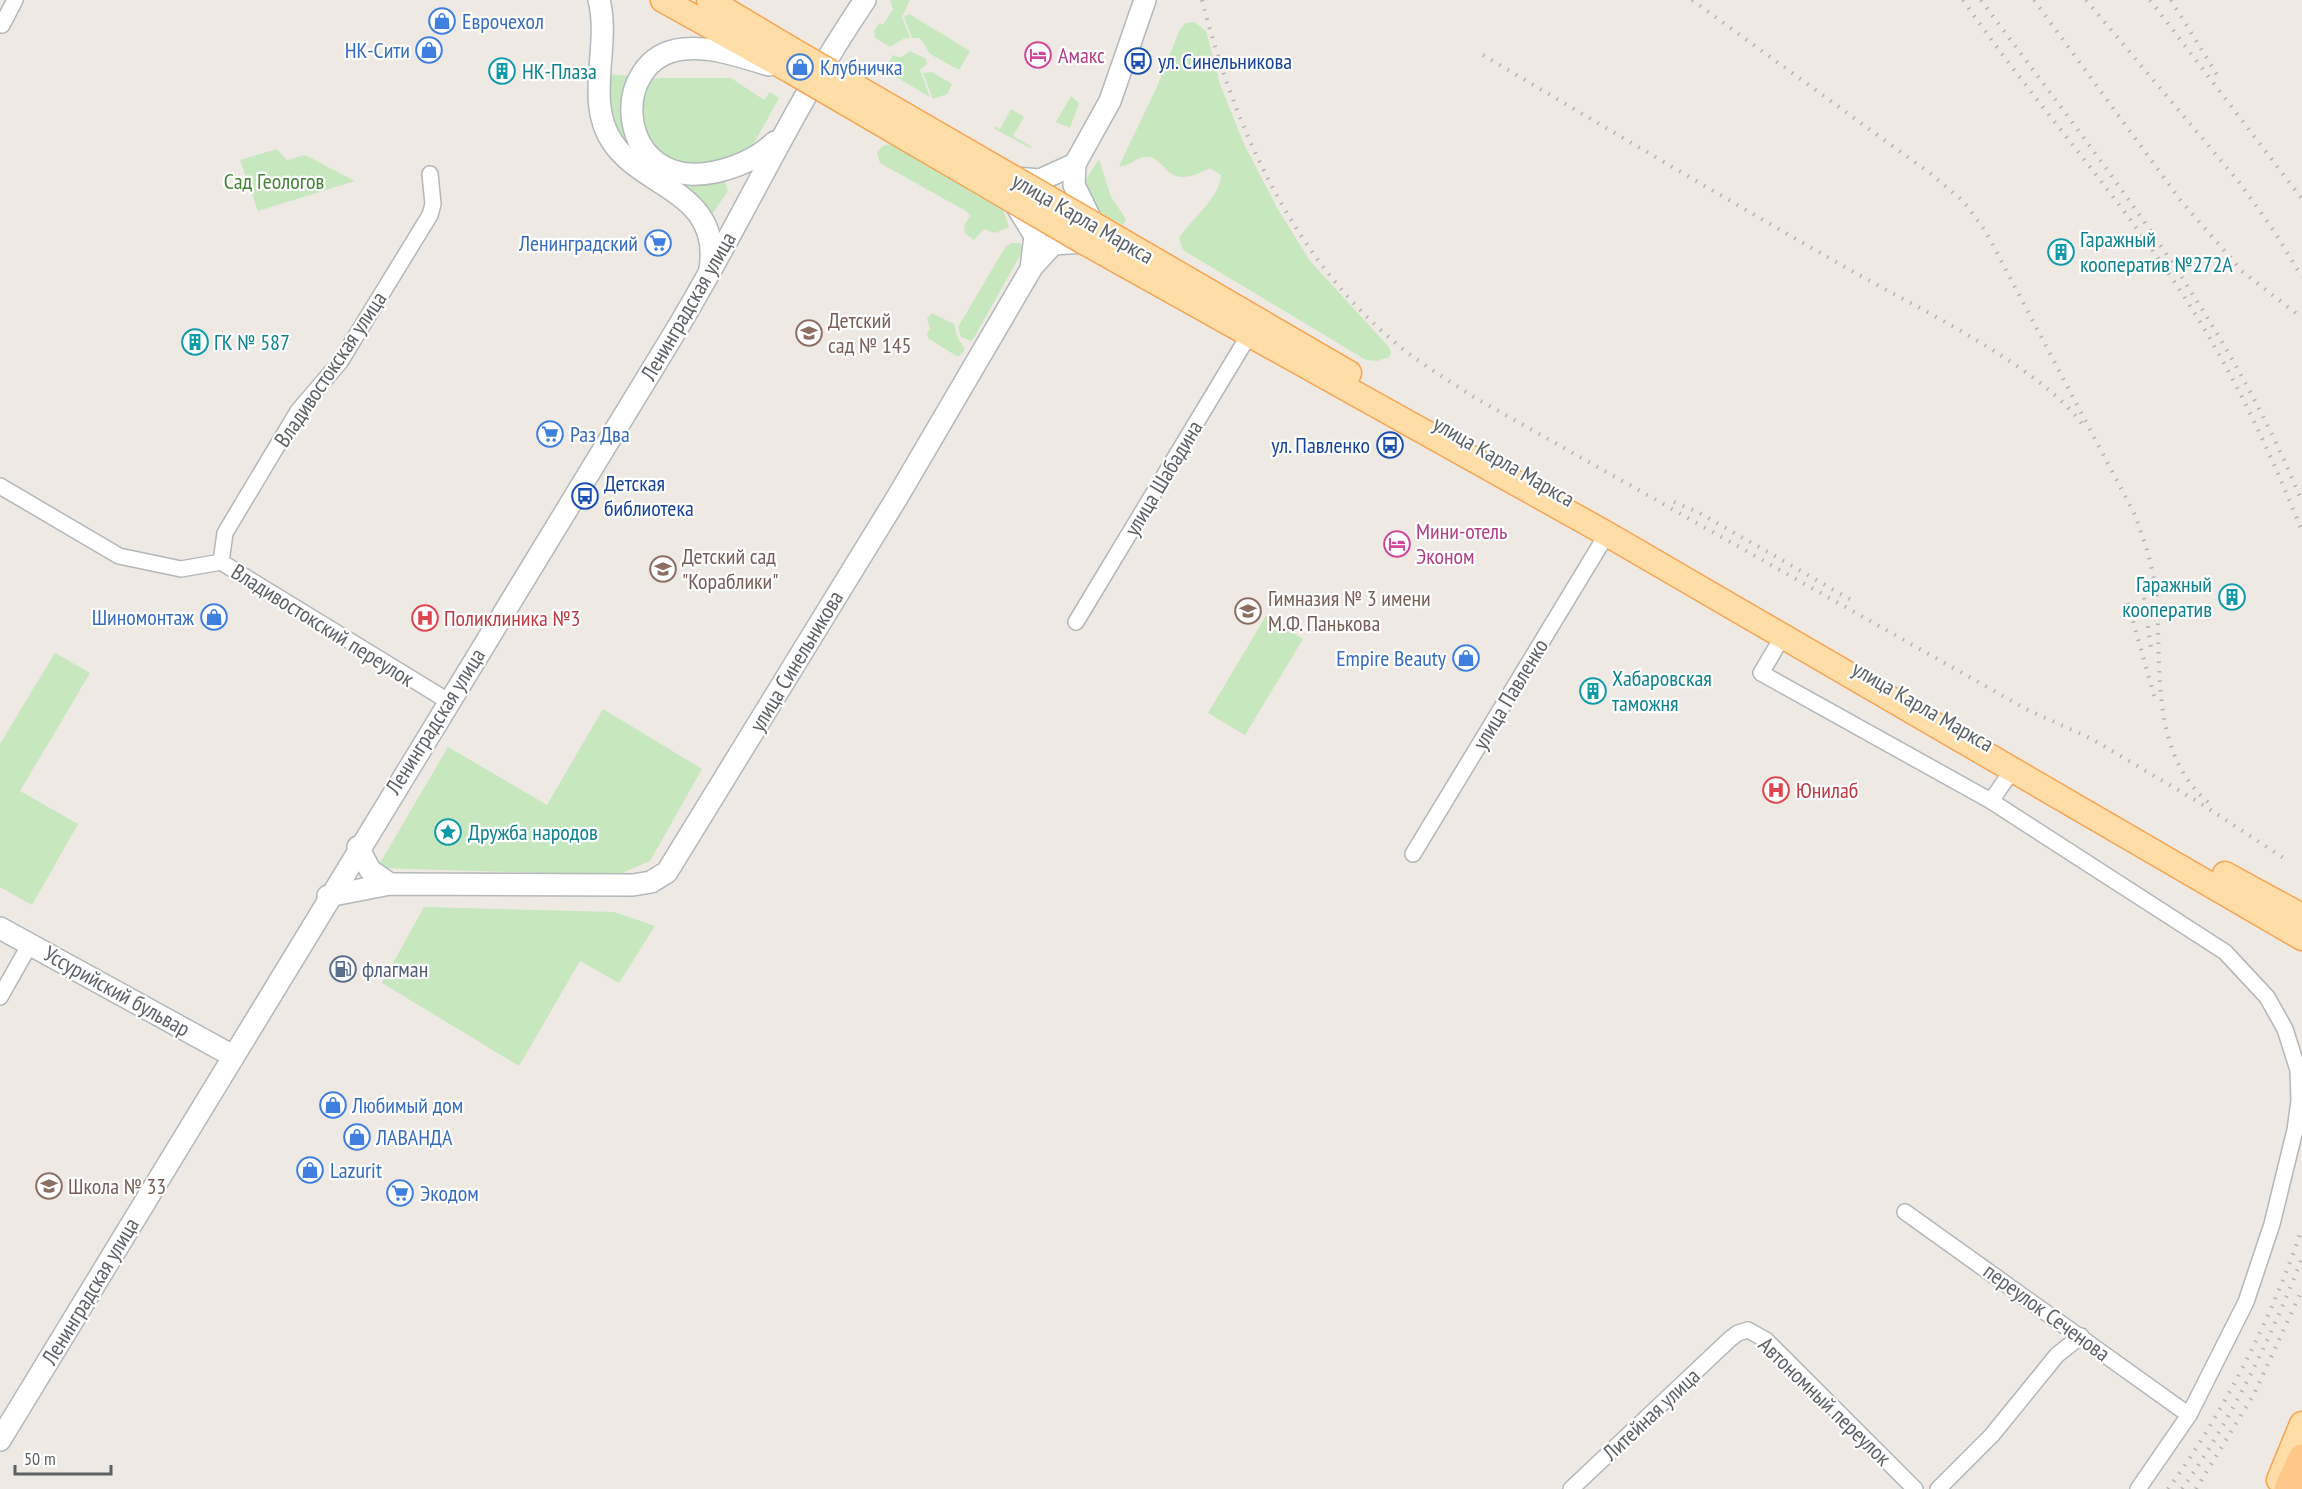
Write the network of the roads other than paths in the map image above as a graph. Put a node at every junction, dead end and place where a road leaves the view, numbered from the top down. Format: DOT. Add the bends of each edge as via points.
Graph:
graph roads {
  1 [pos="15,0"];
  2 [pos="599,0"];
  3 [pos="663,0"];
  4 [pos="709,0"];
  5 [pos="733,0"];
  6 [pos="856,0"];
  7 [pos="865,0"];
  8 [pos="1145,0"];
  9 [pos="851,21"];
  10 [pos="2,25"];
  11 [pos="796,63"];
  12 [pos="785,130"];
  13 [pos="1075,164"];
  14 [pos="430,174"];
  15 [pos="667,177"];
  16 [pos="1012,177"];
  17 [pos="1016,205"];
  18 [pos="1088,233"];
  19 [pos="1031,269"];
  20 [pos="707,278"];
  21 [pos="1249,335"];
  22 [pos="0,486"];
  23 [pos="1607,534"];
  24 [pos="221,562"];
  25 [pos="1077,622"];
  26 [pos="1783,636"];
  27 [pos="448,701"];
  28 [pos="2013,769"];
  29 [pos="1991,801"];
  30 [pos="358,847"];
  31 [pos="1413,854"];
  32 [pos="390,884"];
  33 [pos="328,896"];
  34 [pos="2302,916"];
  35 [pos="0,928"];
  36 [pos="2302,938"];
  37 [pos="30,944"];
  38 [pos="0,997"];
  39 [pos="233,1056"];
  40 [pos="1905,1212"];
  41 [pos="2081,1336"];
  42 [pos="1731,1339"];
  43 [pos="2189,1414"];
  44 [pos="2302,1424"];
  45 [pos="0,1440"];
  46 [pos="2302,1458"];
  47 [pos="2302,1485"];
  48 [pos="1571,1489"];
  49 [pos="1915,1489"];
  50 [pos="1938,1489"];
  51 [pos="2138,1489"];
  52 [pos="2278,1489"];
  53 [pos="2288,1489"];
  54 [pos="2299,1489"];
  1 -- 10 [label="street"];
  2 -- 15 [label="main road" via="600,107 606,131 626,157"];
  3 -- 11 [label="main road, улица Карла Маркса"];
  4 -- 11 [label="main road, улица Карла Маркса"];
  5 -- 11 [label="main road"];
  6 -- 9 [label="main road"];
  7 -- 9 [label="main road, Ленинградская улица"];
  8 -- 13 [label="main road" via="1110,101"];
  9 -- 12 [label="main road, Ленинградская улица"];
  11 -- 15 [label="main road" via="696,48 672,52 654,62 636,86 633,120 642,146"];
  11 -- 16 [label="main road, улица Карла Маркса, bridge"];
  11 -- 17 [label="main road, bridge"];
  12 -- 15 [label="main road" via="761,154 733,167"];
  12 -- 20 [label="main road, Ленинградская улица"];
  13 -- 16 [label="main road" via="1040,180"];
  13 -- 18 [label="main road" via="1074,184"];
  14 -- 24 [label="street, Владивостокская улица" via="430,215 340,362 292,421 225,533"];
  15 -- 20 [label="main road" via="702,220 710,249"];
  16 -- 18 [label="main road, улица Карла Маркса, bridge"];
  17 -- 18 [label="main road, bridge"];
  17 -- 19 [label="main road, улица Синельникова" via="1035,236"];
  18 -- 19 [label="main road" via="1053,244"];
  18 -- 21 [label="main road, улица Карла Маркса"];
  18 -- 34 [label="main road, улица Карла Маркса" via="1517,467 2017,760"];
  19 -- 32 [label="main road, улица Синельникова" via="898,496 667,872 651,882 633,885"];
  20 -- 27 [label="main road, Ленинградская улица"];
  21 -- 23 [label="main road, улица Карла Маркса"];
  21 -- 25 [label="street, улица Шабадина"];
  22 -- 24 [label="street, Владивостокский переулок" via="119,556 181,569"];
  23 -- 26 [label="main road, улица Карла Маркса"];
  23 -- 31 [label="street, улица Павленко"];
  24 -- 27 [label="street, Владивостокский переулок"];
  26 -- 28 [label="main road, улица Карла Маркса"];
  26 -- 29 [label="street" via="1761,673"];
  27 -- 30 [label="main road, Ленинградская улица"];
  28 -- 29 [label="street"];
  28 -- 36 [label="main road, улица Карла Маркса"];
  29 -- 43 [label="street" via="2225,952 2267,997 2285,1029 2298,1070 2298,1101 2295,1130 2272,1224 2246,1302"];
  30 -- 32 [label="main road" via="370,870"];
  30 -- 33 [label="main road, Ленинградская улица"];
  32 -- 33 [label="main road, улица Синельникова"];
  33 -- 39 [label="main road, Ленинградская улица"];
  35 -- 37 [label="main road, Уссурийский бульвар"];
  37 -- 38 [label="street"];
  37 -- 39 [label="main road, Уссурийский бульвар"];
  39 -- 45 [label="main road, Ленинградская улица"];
  40 -- 41 [label="street, переулок Сеченова"];
  41 -- 43 [label="street, переулок Сеченова"];
  41 -- 50 [label="street" via="2057,1355 1992,1435"];
  42 -- 48 [label="street, Литейная улица"];
  42 -- 49 [label="street, Автономный переулок" via="1748,1330 1766,1340"];
  43 -- 51 [label="street"];
  44 -- 52 [label="main road"];
  46 -- 53 [label="highway"];
  47 -- 54 [label="highway"];
}
